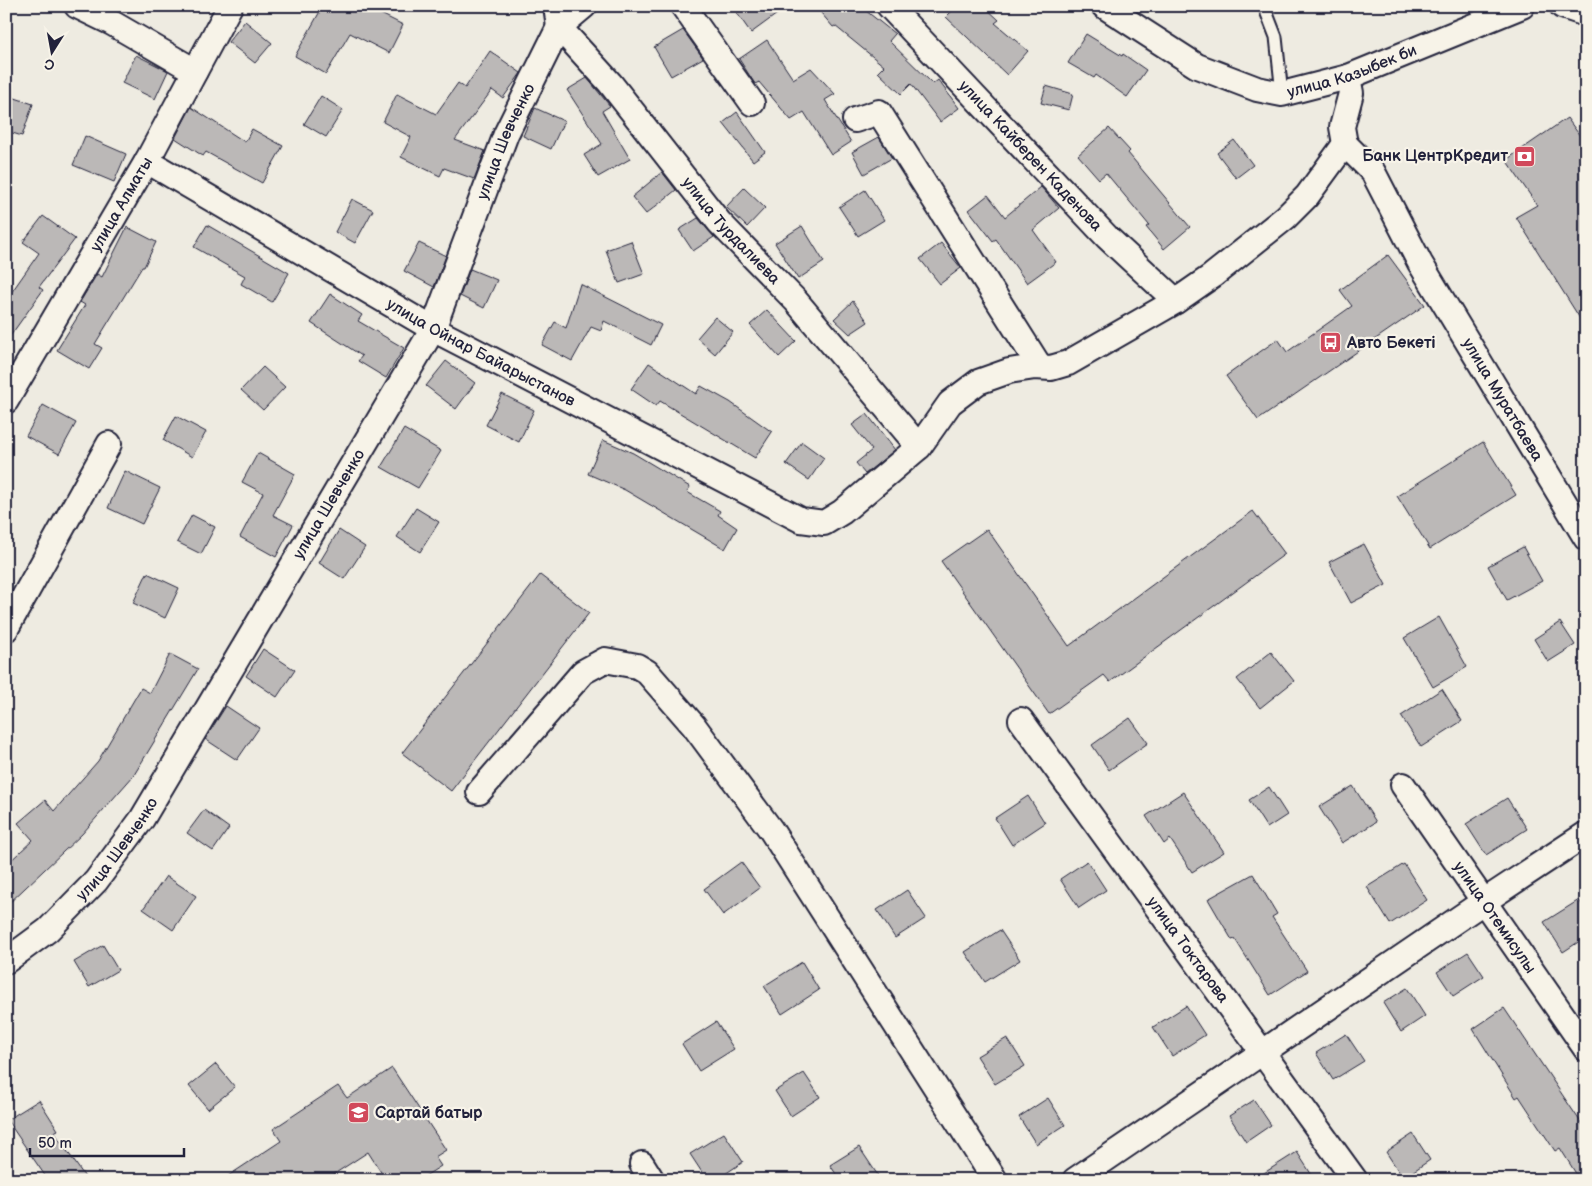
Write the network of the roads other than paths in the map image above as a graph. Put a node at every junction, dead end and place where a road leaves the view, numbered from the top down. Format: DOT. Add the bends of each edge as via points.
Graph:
graph roads {
  1 [pos="77,6"];
  2 [pos="230,6"];
  3 [pos="584,6"];
  4 [pos="683,6"];
  5 [pos="889,6"];
  6 [pos="1264,6"];
  7 [pos="1522,6"];
  8 [pos="1562,6"];
  9 [pos="1108,7"];
  10 [pos="1586,14"];
  11 [pos="558,17"];
  12 [pos="195,70"];
  13 [pos="1348,76"];
  14 [pos="1282,94"];
  15 [pos="752,103"];
  16 [pos="855,120"];
  17 [pos="1345,144"];
  18 [pos="147,161"];
  19 [pos="1176,301"];
  20 [pos="433,328"];
  21 [pos="1040,367"];
  22 [pos="6,401"];
  23 [pos="109,444"];
  24 [pos="919,447"];
  25 [pos="1586,538"];
  26 [pos="6,629"];
  27 [pos="1021,720"];
  28 [pos="1404,786"];
  29 [pos="480,792"];
  30 [pos="1586,834"];
  31 [pos="1483,902"];
  32 [pos="6,961"];
  33 [pos="1586,1049"];
  34 [pos="1264,1053"];
  35 [pos="995,1180"];
  36 [pos="1075,1180"];
  37 [pos="1355,1180"];
  1 -- 12 [label="street"];
  2 -- 12 [label="street, улица Алматы"];
  3 -- 11 [label="street, улица Шевченко"];
  4 -- 15 [label="street"];
  5 -- 19 [label="street, улица Кайберен Каденова" via="1107,237"];
  6 -- 14 [label="lane" via="1276,36"];
  7 -- 13 [label="street, улица Казыбек би"];
  8 -- 10 [label="street"];
  9 -- 14 [label="street, улица Казыбек би" via="1197,66"];
  11 -- 20 [label="street, улица Шевченко" via="506,134"];
  11 -- 24 [label="street, улица Турдалиева" via="719,222 796,301"];
  12 -- 18 [label="street, улица Алматы"];
  13 -- 14 [label="street, улица Казыбек би"];
  13 -- 17 [label="street" via="1351,93 1342,127"];
  16 -- 21 [label="street" via="879,112"];
  17 -- 19 [label="street" via="1307,196 1286,217"];
  17 -- 25 [label="street, улица Муратбаева" via="1373,172 1420,263"];
  18 -- 20 [label="street, улица Ойнар Байарыстанов"];
  18 -- 22 [label="street, улица Алматы"];
  19 -- 21 [label="street" via="1068,363 1051,368"];
  20 -- 24 [label="street, улица Ойнар Байарыстанов" via="801,520 824,524"];
  20 -- 32 [label="street, улица Шевченко" via="142,819 96,881 48,930"];
  21 -- 24 [label="street" via="1009,371 978,382 950,403"];
  23 -- 26 [label="street"];
  27 -- 34 [label="street, улица Токтарова"];
  28 -- 31 [label="street, улица Отемисулы"];
  29 -- 35 [label="street" via="584,672 605,660 636,666 647,672 694,726 765,822"];
  30 -- 31 [label="street"];
  31 -- 33 [label="street, улица Отемисулы"];
  31 -- 34 [label="street"];
  34 -- 36 [label="street"];
  34 -- 37 [label="street, улица Токтарова"];
}
